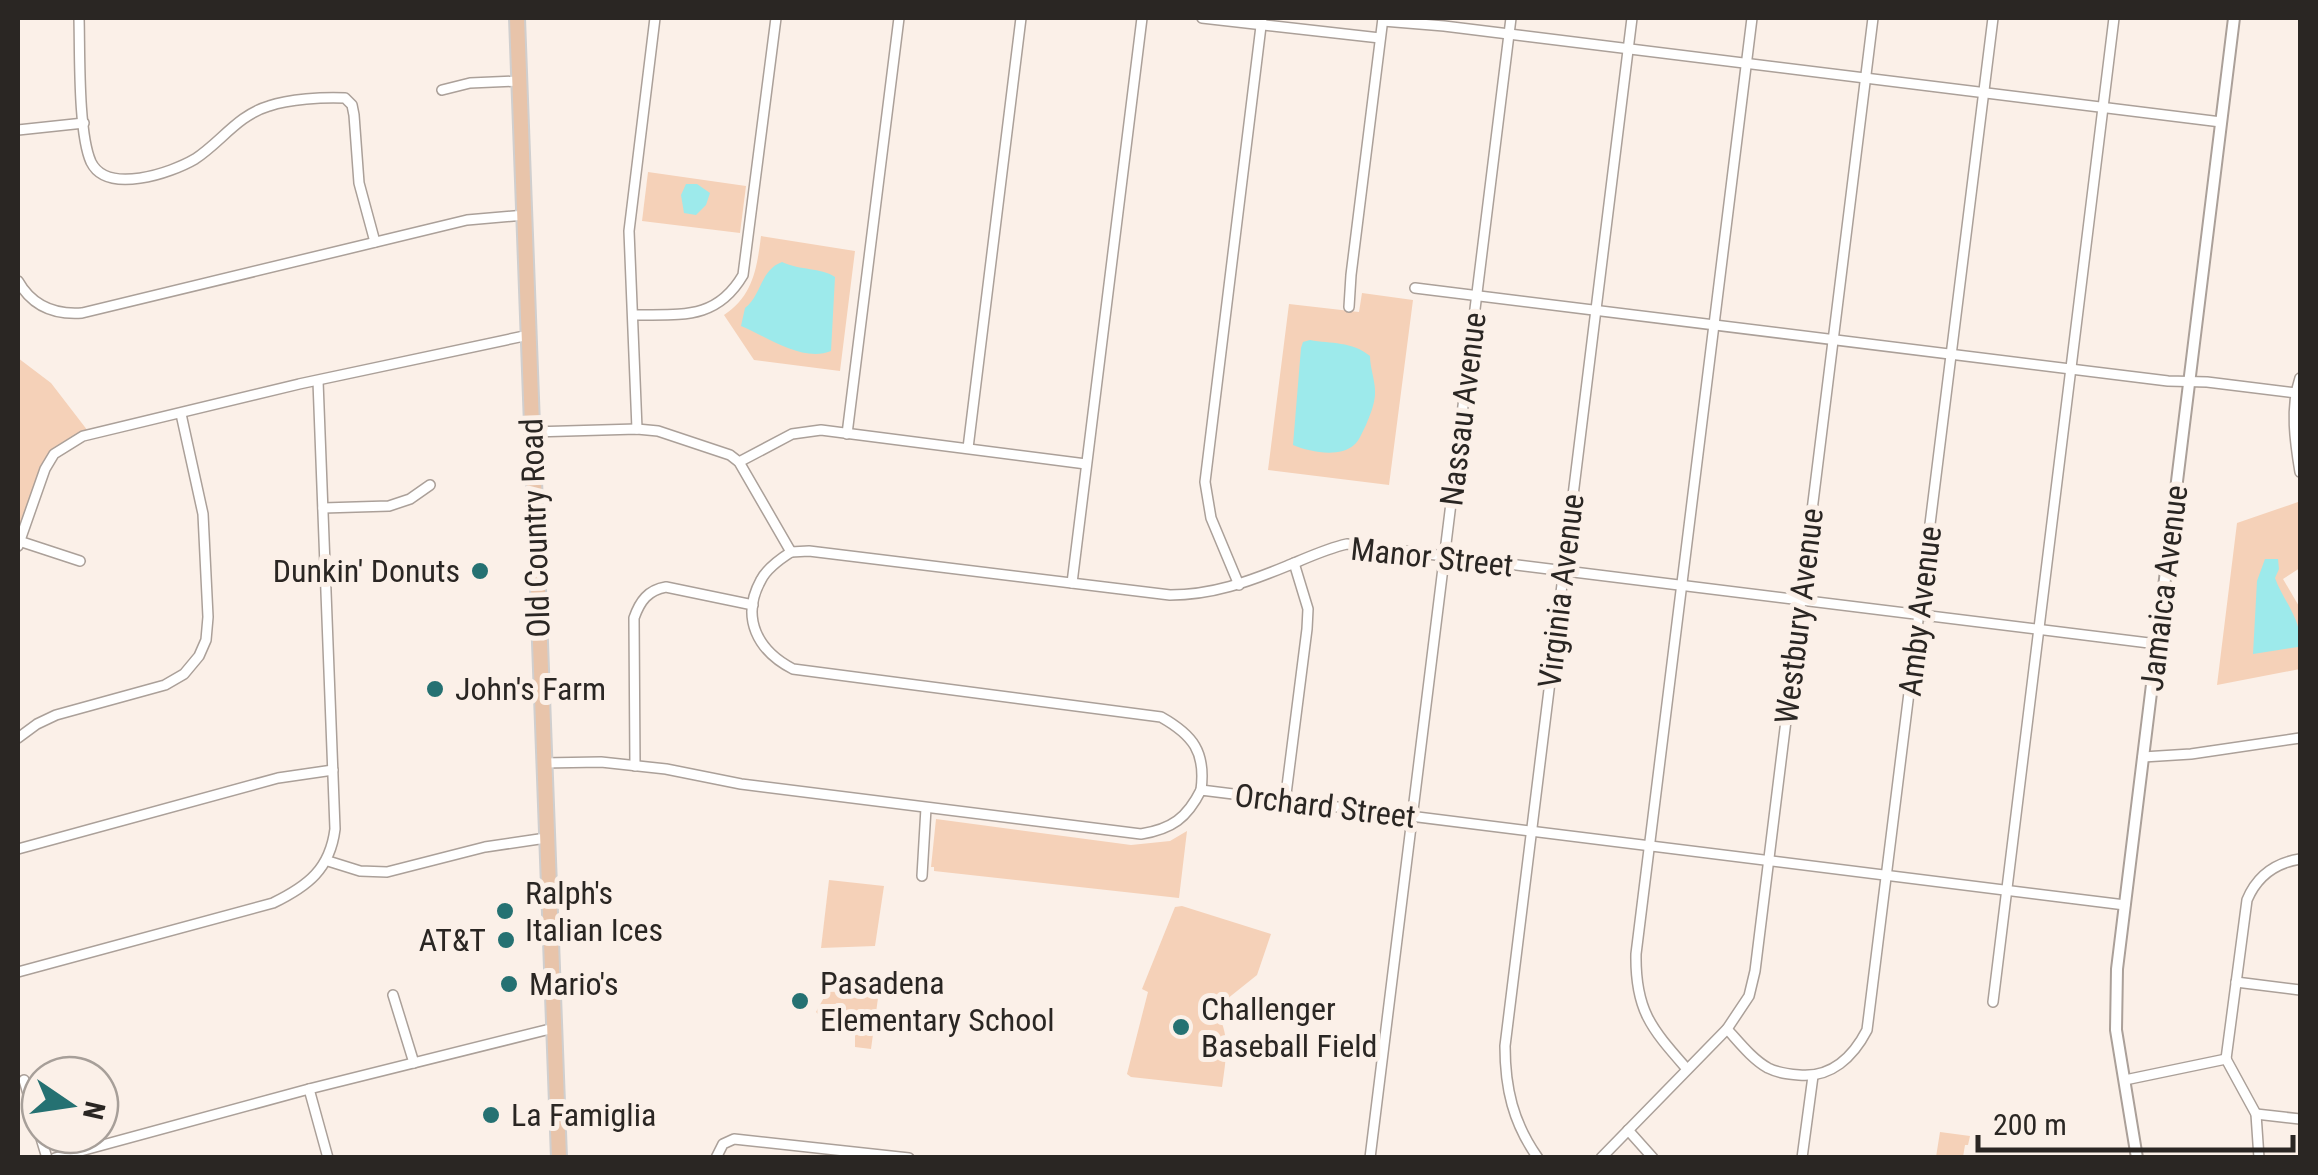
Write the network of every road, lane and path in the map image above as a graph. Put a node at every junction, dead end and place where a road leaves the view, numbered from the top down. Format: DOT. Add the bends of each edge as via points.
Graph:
graph roads {
  1 [pos="79,18"];
  2 [pos="517,18"];
  3 [pos="655,18"];
  4 [pos="776,18"];
  5 [pos="898,18"];
  6 [pos="1021,18"];
  7 [pos="1142,18"];
  8 [pos="1202,18"];
  9 [pos="1511,18"];
  10 [pos="1632,18"];
  11 [pos="1752,18"];
  12 [pos="1873,18"];
  13 [pos="1993,18"];
  14 [pos="2114,18"];
  15 [pos="2234,18"];
  16 [pos="1383,19"];
  17 [pos="1262,21"];
  18 [pos="1509,34"];
  19 [pos="1380,38"];
  20 [pos="1628,49"];
  21 [pos="1746,64"];
  22 [pos="1865,78"];
  23 [pos="519,81"];
  24 [pos="442,90"];
  25 [pos="1984,93"];
  26 [pos="2102,108"];
  27 [pos="2221,122"];
  28 [pos="84,123"];
  29 [pos="18,130"];
  30 [pos="524,215"];
  31 [pos="374,242"];
  32 [pos="18,281"];
  33 [pos="1415,288"];
  34 [pos="1477,296"];
  35 [pos="1349,307"];
  36 [pos="1596,310"];
  37 [pos="633,315"];
  38 [pos="1714,324"];
  39 [pos="529,336"];
  40 [pos="1833,340"];
  41 [pos="1952,354"];
  42 [pos="2070,369"];
  43 [pos="2300,378"];
  44 [pos="318,380"];
  45 [pos="2189,382"];
  46 [pos="2296,392"];
  47 [pos="181,414"];
  48 [pos="637,428"];
  49 [pos="532,432"];
  50 [pos="847,434"];
  51 [pos="968,448"];
  52 [pos="739,462"];
  53 [pos="1086,464"];
  54 [pos="2300,472"];
  55 [pos="430,484"];
  56 [pos="323,508"];
  57 [pos="18,544"];
  58 [pos="791,552"];
  59 [pos="1444,556"];
  60 [pos="80,561"];
  61 [pos="1294,563"];
  62 [pos="1563,571"];
  63 [pos="1072,583"];
  64 [pos="1239,585"];
  65 [pos="1682,586"];
  66 [pos="1800,600"];
  67 [pos="753,605"];
  68 [pos="1920,615"];
  69 [pos="2038,630"];
  70 [pos="2156,644"];
  71 [pos="18,738"];
  72 [pos="2300,738"];
  73 [pos="2143,757"];
  74 [pos="544,763"];
  75 [pos="636,766"];
  76 [pos="333,770"];
  77 [pos="1200,790"];
  78 [pos="1285,802"];
  79 [pos="926,808"];
  80 [pos="1412,817"];
  81 [pos="1531,832"];
  82 [pos="546,838"];
  83 [pos="1650,846"];
  84 [pos="18,849"];
  85 [pos="2300,859"];
  86 [pos="328,860"];
  87 [pos="1768,862"];
  88 [pos="922,876"];
  89 [pos="1887,876"];
  90 [pos="2006,891"];
  91 [pos="2125,905"];
  92 [pos="18,972"];
  93 [pos="2236,982"];
  94 [pos="2300,990"];
  95 [pos="394,995"];
  96 [pos="1994,1002"];
  97 [pos="554,1028"];
  98 [pos="1727,1029"];
  99 [pos="2226,1059"];
  100 [pos="414,1063"];
  101 [pos="1687,1069"];
  102 [pos="1813,1076"];
  103 [pos="2124,1080"];
  104 [pos="309,1089"];
  105 [pos="2256,1114"];
  106 [pos="2300,1119"];
  107 [pos="1628,1130"];
  108 [pos="56,1158"];
  109 [pos="328,1158"];
  110 [pos="558,1158"];
  111 [pos="716,1158"];
  112 [pos="909,1158"];
  113 [pos="1370,1158"];
  114 [pos="1538,1158"];
  115 [pos="1601,1158"];
  116 [pos="1653,1158"];
  117 [pos="1802,1158"];
  118 [pos="2138,1158"];
  119 [pos="2259,1158"];
  1 -- 28 [label="street"];
  2 -- 23 [label="main road, Old Country Road"];
  3 -- 37 [label="street" via="630,231"];
  4 -- 37 [label="street" via="743,275 728,297 704,310"];
  5 -- 50 [label="street"];
  6 -- 51 [label="street"];
  7 -- 53 [label="street"];
  8 -- 17 [label="street"];
  9 -- 18 [label="street, Nassau Avenue"];
  10 -- 20 [label="street, Virginia Avenue"];
  11 -- 21 [label="street"];
  12 -- 22 [label="street, Westbury Avenue"];
  13 -- 25 [label="street, Amby Avenue"];
  14 -- 26 [label="street"];
  15 -- 27 [label="street, Jamaica Avenue"];
  16 -- 18 [label="street"];
  16 -- 19 [label="street"];
  17 -- 19 [label="street"];
  17 -- 64 [label="street" via="1205,482"];
  18 -- 20 [label="street"];
  18 -- 34 [label="street, Nassau Avenue"];
  19 -- 35 [label="street"];
  20 -- 21 [label="street"];
  20 -- 36 [label="street, Virginia Avenue"];
  21 -- 22 [label="street"];
  21 -- 38 [label="street"];
  22 -- 25 [label="street"];
  22 -- 40 [label="street, Westbury Avenue"];
  23 -- 24 [label="street"];
  23 -- 30 [label="main road, Old Country Road"];
  25 -- 26 [label="street"];
  25 -- 41 [label="street, Amby Avenue"];
  26 -- 27 [label="street"];
  26 -- 42 [label="street"];
  27 -- 45 [label="street, Jamaica Avenue"];
  28 -- 29 [label="street"];
  28 -- 31 [label="street" via="92,164 126,180 180,167 268,106 345,98 352,105"];
  30 -- 31 [label="street" via="466,220"];
  30 -- 39 [label="main road, Old Country Road"];
  31 -- 32 [label="street" via="82,313 53,312"];
  33 -- 34 [label="street"];
  34 -- 36 [label="street"];
  34 -- 59 [label="street, Nassau Avenue"];
  36 -- 38 [label="street"];
  36 -- 62 [label="street, Virginia Avenue"];
  37 -- 48 [label="street"];
  38 -- 40 [label="street"];
  38 -- 65 [label="street"];
  39 -- 44 [label="street"];
  39 -- 49 [label="main road, Old Country Road"];
  40 -- 41 [label="street"];
  40 -- 66 [label="street, Westbury Avenue"];
  41 -- 42 [label="street"];
  41 -- 68 [label="street, Amby Avenue"];
  42 -- 45 [label="street"];
  42 -- 69 [label="street"];
  43 -- 46 [label="street"];
  44 -- 47 [label="street"];
  44 -- 56 [label="street"];
  45 -- 46 [label="street"];
  45 -- 70 [label="street, Jamaica Avenue"];
  46 -- 54 [label="street"];
  47 -- 57 [label="street" via="83,436 54,454"];
  47 -- 71 [label="street" via="203,514 208,617 199,656 165,686 56,715"];
  48 -- 49 [label="street"];
  48 -- 52 [label="street"];
  49 -- 74 [label="main road, Old Country Road"];
  50 -- 51 [label="street"];
  50 -- 52 [label="street" via="792,434"];
  51 -- 53 [label="street"];
  52 -- 58 [label="street"];
  53 -- 63 [label="street"];
  55 -- 56 [label="street" via="389,506"];
  56 -- 76 [label="street"];
  57 -- 60 [label="street"];
  58 -- 63 [label="street, Manor Street"];
  58 -- 67 [label="street" via="761,579"];
  59 -- 61 [label="street, Manor Street" via="1347,544"];
  59 -- 62 [label="street, Manor Street"];
  59 -- 80 [label="street, Nassau Avenue"];
  61 -- 64 [label="street, Manor Street"];
  61 -- 78 [label="street" via="1308,609"];
  62 -- 65 [label="street, Manor Street"];
  62 -- 81 [label="street, Virginia Avenue"];
  63 -- 64 [label="street, Manor Street" via="1170,595"];
  65 -- 66 [label="street, Manor Street"];
  65 -- 83 [label="street"];
  66 -- 68 [label="street, Manor Street"];
  66 -- 87 [label="street, Westbury Avenue"];
  67 -- 75 [label="street" via="666,587 638,605"];
  67 -- 77 [label="street" via="762,646 793,669 1161,717 1195,746 1203,772"];
  68 -- 69 [label="street, Manor Street"];
  68 -- 89 [label="street, Amby Avenue"];
  69 -- 70 [label="street, Manor Street"];
  69 -- 90 [label="street"];
  70 -- 73 [label="street, Jamaica Avenue"];
  72 -- 73 [label="street"];
  73 -- 91 [label="street, Jamaica Avenue"];
  74 -- 75 [label="street, Orchard Street"];
  74 -- 82 [label="main road, Old Country Road"];
  75 -- 79 [label="street, Orchard Street"];
  76 -- 84 [label="street" via="278,778"];
  76 -- 86 [label="street" via="335,829"];
  77 -- 78 [label="street, Orchard Street"];
  77 -- 79 [label="street, Orchard Street" via="1178,822 1141,834"];
  78 -- 80 [label="street, Orchard Street"];
  79 -- 88 [label="street"];
  80 -- 81 [label="street, Orchard Street"];
  80 -- 113 [label="street, Nassau Avenue"];
  81 -- 83 [label="street, Orchard Street"];
  81 -- 114 [label="street, Virginia Avenue" via="1504,1046 1517,1121"];
  82 -- 86 [label="street" via="387,872"];
  82 -- 97 [label="main road, Old Country Road"];
  83 -- 87 [label="street, Orchard Street"];
  83 -- 101 [label="street" via="1636,980 1656,1034"];
  85 -- 93 [label="street" via="2274,867 2251,890"];
  86 -- 92 [label="street" via="273,903"];
  87 -- 89 [label="street, Orchard Street"];
  87 -- 98 [label="street, Westbury Avenue" via="1752,984"];
  89 -- 90 [label="street, Orchard Street"];
  89 -- 102 [label="street, Amby Avenue" via="1867,1030 1846,1060"];
  90 -- 91 [label="street, Orchard Street"];
  90 -- 96 [label="street"];
  91 -- 103 [label="street, Jamaica Avenue" via="2114,998"];
  93 -- 94 [label="street"];
  93 -- 99 [label="street"];
  95 -- 100 [label="street"];
  97 -- 100 [label="street"];
  97 -- 110 [label="main road, Old Country Road"];
  98 -- 101 [label="street, Westbury Avenue"];
  98 -- 102 [label="street" via="1768,1068"];
  99 -- 103 [label="street"];
  99 -- 105 [label="street"];
  100 -- 104 [label="street"];
  101 -- 107 [label="street, Westbury Avenue"];
  102 -- 117 [label="street"];
  103 -- 118 [label="street, Jamaica Avenue"];
  104 -- 108 [label="street"];
  104 -- 109 [label="street"];
  105 -- 106 [label="street"];
  105 -- 119 [label="street"];
  107 -- 115 [label="street, Westbury Avenue"];
  107 -- 116 [label="street"];
  111 -- 112 [label="street" via="734,1138"];
}
